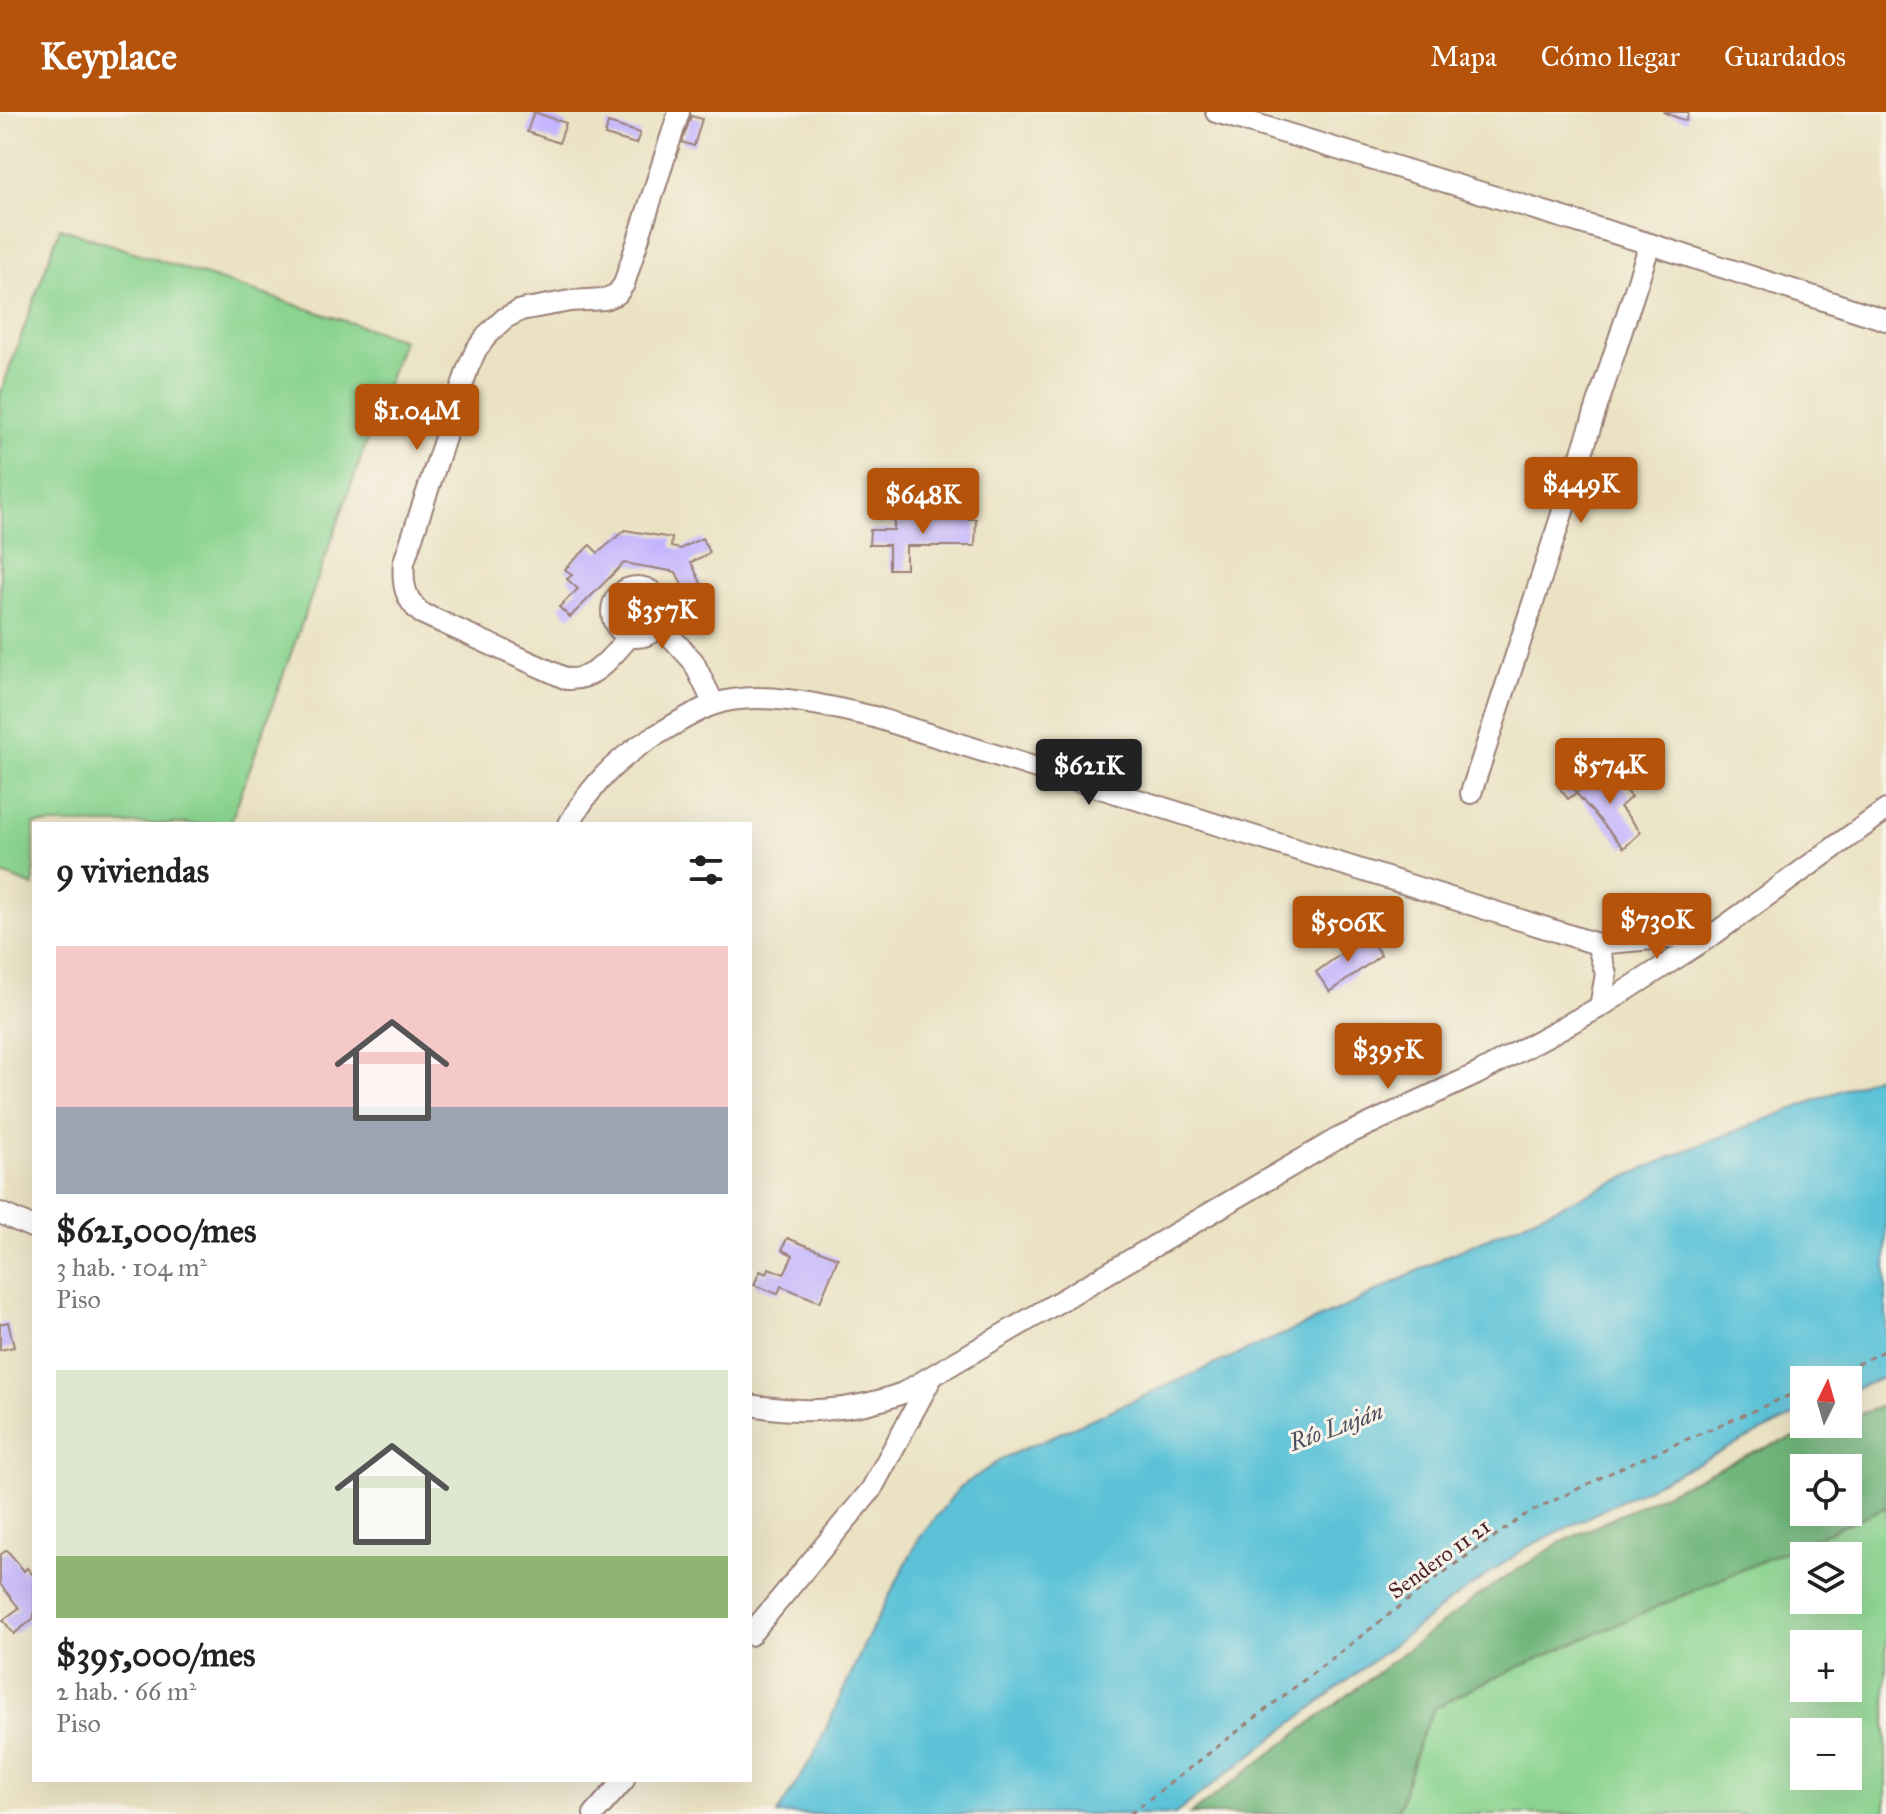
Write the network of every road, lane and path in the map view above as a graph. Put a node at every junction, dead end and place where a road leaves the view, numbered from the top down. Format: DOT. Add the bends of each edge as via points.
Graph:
graph roads {
  1 [pos="679,112"];
  2 [pos="1216,112"];
  3 [pos="1650,244"];
  4 [pos="1886,320"];
  5 [pos="659,624"];
  6 [pos="630,636"];
  7 [pos="714,704"];
  8 [pos="1471,793"];
  9 [pos="1886,810"];
  10 [pos="570,822"];
  11 [pos="1714,934"];
  12 [pos="1597,944"];
  13 [pos="1600,1007"];
  14 [pos="0,1213"];
  15 [pos="32,1227"];
  16 [pos="1886,1350"];
  17 [pos="1853,1366"];
  18 [pos="932,1377"];
  19 [pos="1790,1395"];
  20 [pos="752,1405"];
  21 [pos="752,1633"];
  22 [pos="622,1782"];
  23 [pos="594,1814"];
  24 [pos="1130,1814"];
  1 -- 6 [label="street" via="617,294 521,310 505,318 476,350 404,562 405,591 421,613 567,679 592,675"];
  2 -- 3 [label="street"];
  3 -- 4 [label="street"];
  3 -- 8 [label="street"];
  5 -- 6 [label="street" via="646,635"];
  5 -- 6 [label="street" via="661,608 653,593 639,587 623,591 612,612 617,626"];
  5 -- 7 [label="street" via="693,661"];
  7 -- 10 [label="street" via="634,749 604,775"];
  7 -- 12 [label="street" via="780,699 874,717"];
  9 -- 11 [label="street"];
  11 -- 12 [label="street"];
  11 -- 13 [label="street"];
  12 -- 13 [label="street" via="1606,974"];
  13 -- 18 [label="street" via="1477,1074 1337,1139"];
  14 -- 15 [label="street"];
  16 -- 17 [label="path"];
  18 -- 20 [label="street" via="872,1405 826,1411"];
  18 -- 21 [label="street" via="871,1490"];
  19 -- 24 [label="path, Sendero 11 21" via="1528,1513"];
  22 -- 23 [label="street"];
}
